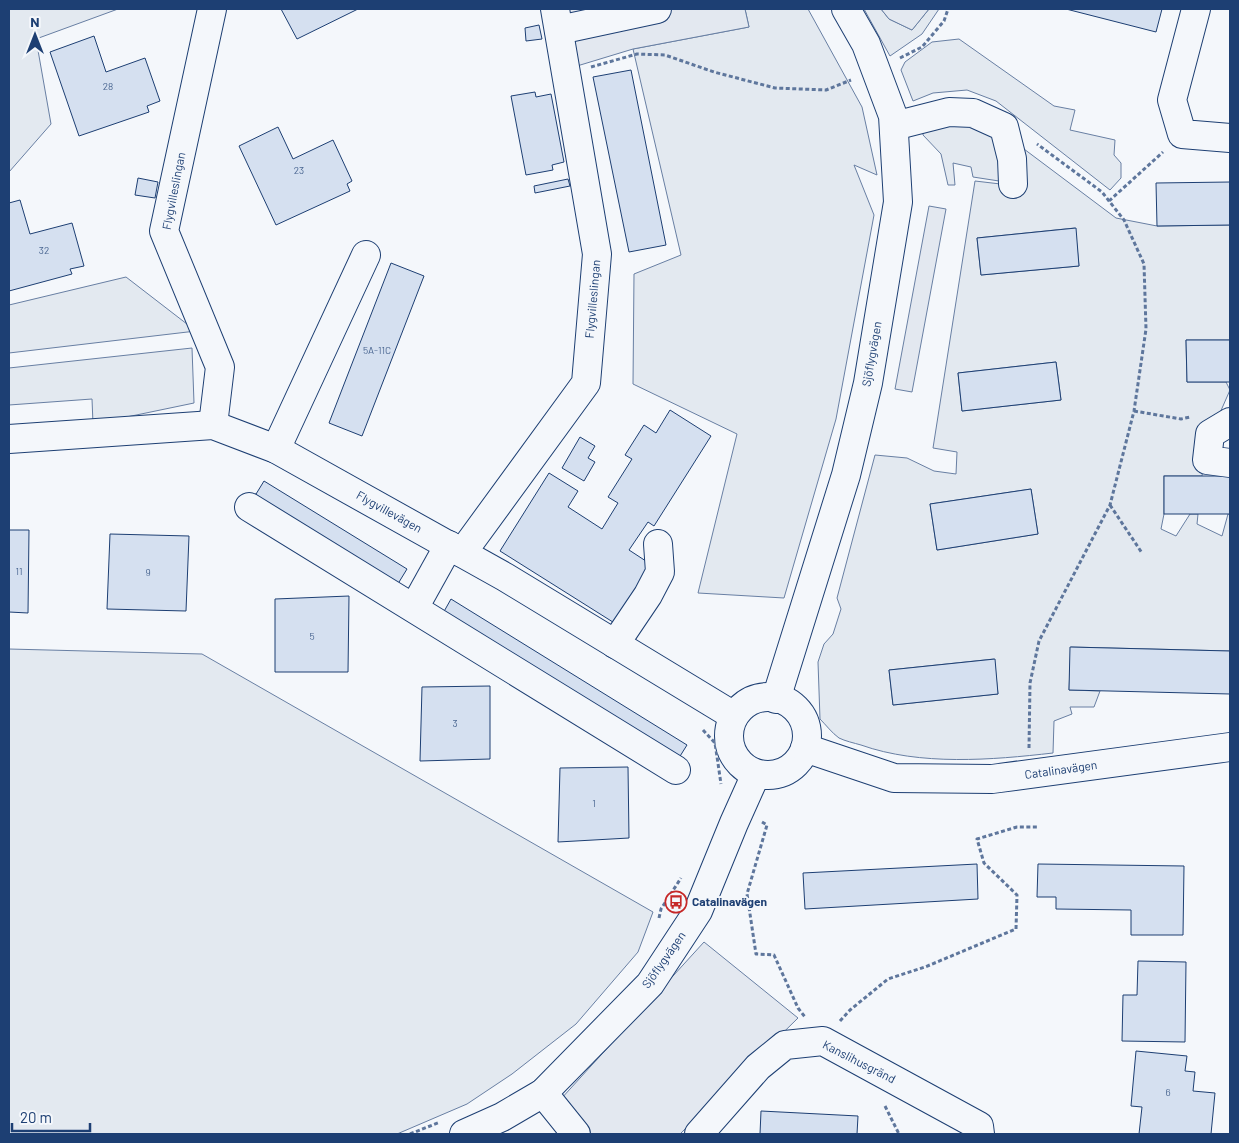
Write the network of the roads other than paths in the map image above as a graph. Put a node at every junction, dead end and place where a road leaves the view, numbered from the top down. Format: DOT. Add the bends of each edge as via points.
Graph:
graph roads {
  1 [pos="212,9"];
  2 [pos="657,9"];
  3 [pos="846,9"];
  4 [pos="1196,9"];
  5 [pos="557,19"];
  6 [pos="894,126"];
  7 [pos="1221,138"];
  8 [pos="1013,184"];
  9 [pos="366,255"];
  10 [pos="1230,422"];
  11 [pos="213,425"];
  12 [pos="9,439"];
  13 [pos="276,449"];
  14 [pos="1230,463"];
  15 [pos="249,507"];
  16 [pos="658,544"];
  17 [pos="455,549"];
  18 [pos="414,608"];
  19 [pos="615,644"];
  20 [pos="776,698"];
  21 [pos="734,716"];
  22 [pos="1230,747"];
  23 [pos="805,748"];
  24 [pos="676,770"];
  25 [pos="756,774"];
  26 [pos="543,1093"];
  27 [pos="455,1127"];
  28 [pos="576,1134"];
  29 [pos="699,1134"];
  30 [pos="980,1134"];
  1 -- 11 [label="street, Flygvilleslingan" via="164,231 220,367"];
  2 -- 5 [label="street"];
  3 -- 6 [label="street, Sjöflygvägen" via="866,44"];
  4 -- 7 [label="street" via="1172,100 1182,134"];
  5 -- 17 [label="street, Flygvilleslingan" via="597,254 586,383"];
  6 -- 8 [label="street" via="949,112 973,113 1004,127 1012,159"];
  6 -- 20 [label="street, Sjöflygvägen" via="898,202 868,383 846,475"];
  9 -- 13 [label="street"];
  10 -- 14 [label="street" via="1210,434 1206,460"];
  11 -- 12 [label="street, Flygvillevägen"];
  11 -- 13 [label="street, Flygvillevägen"];
  13 -- 17 [label="street, Flygvillevägen"];
  15 -- 18 [label="street"];
  16 -- 19 [label="street" via="660,572"];
  17 -- 18 [label="street, Flygvilleslingan"];
  17 -- 19 [label="street, Flygvillevägen"];
  18 -- 24 [label="street"];
  19 -- 21 [label="street, Flygvillevägen"];
  20 -- 21 [label="street" via="752,701"];
  20 -- 23 [label="street" via="787,702 804,722"];
  21 -- 25 [label="street" via="729,739 732,751 746,769"];
  22 -- 23 [label="street, Catalinavägen" via="992,779 894,778"];
  23 -- 25 [label="street" via="790,769 779,774"];
  25 -- 26 [label="street, Sjöflygvägen" via="732,800 698,911 650,984"];
  26 -- 27 [label="street, Sjöflygvägen" via="502,1117"];
  26 -- 28 [label="street"];
  29 -- 30 [label="street, Kanslihusgränd" via="758,1067 785,1044 823,1041 979,1126"];
}
